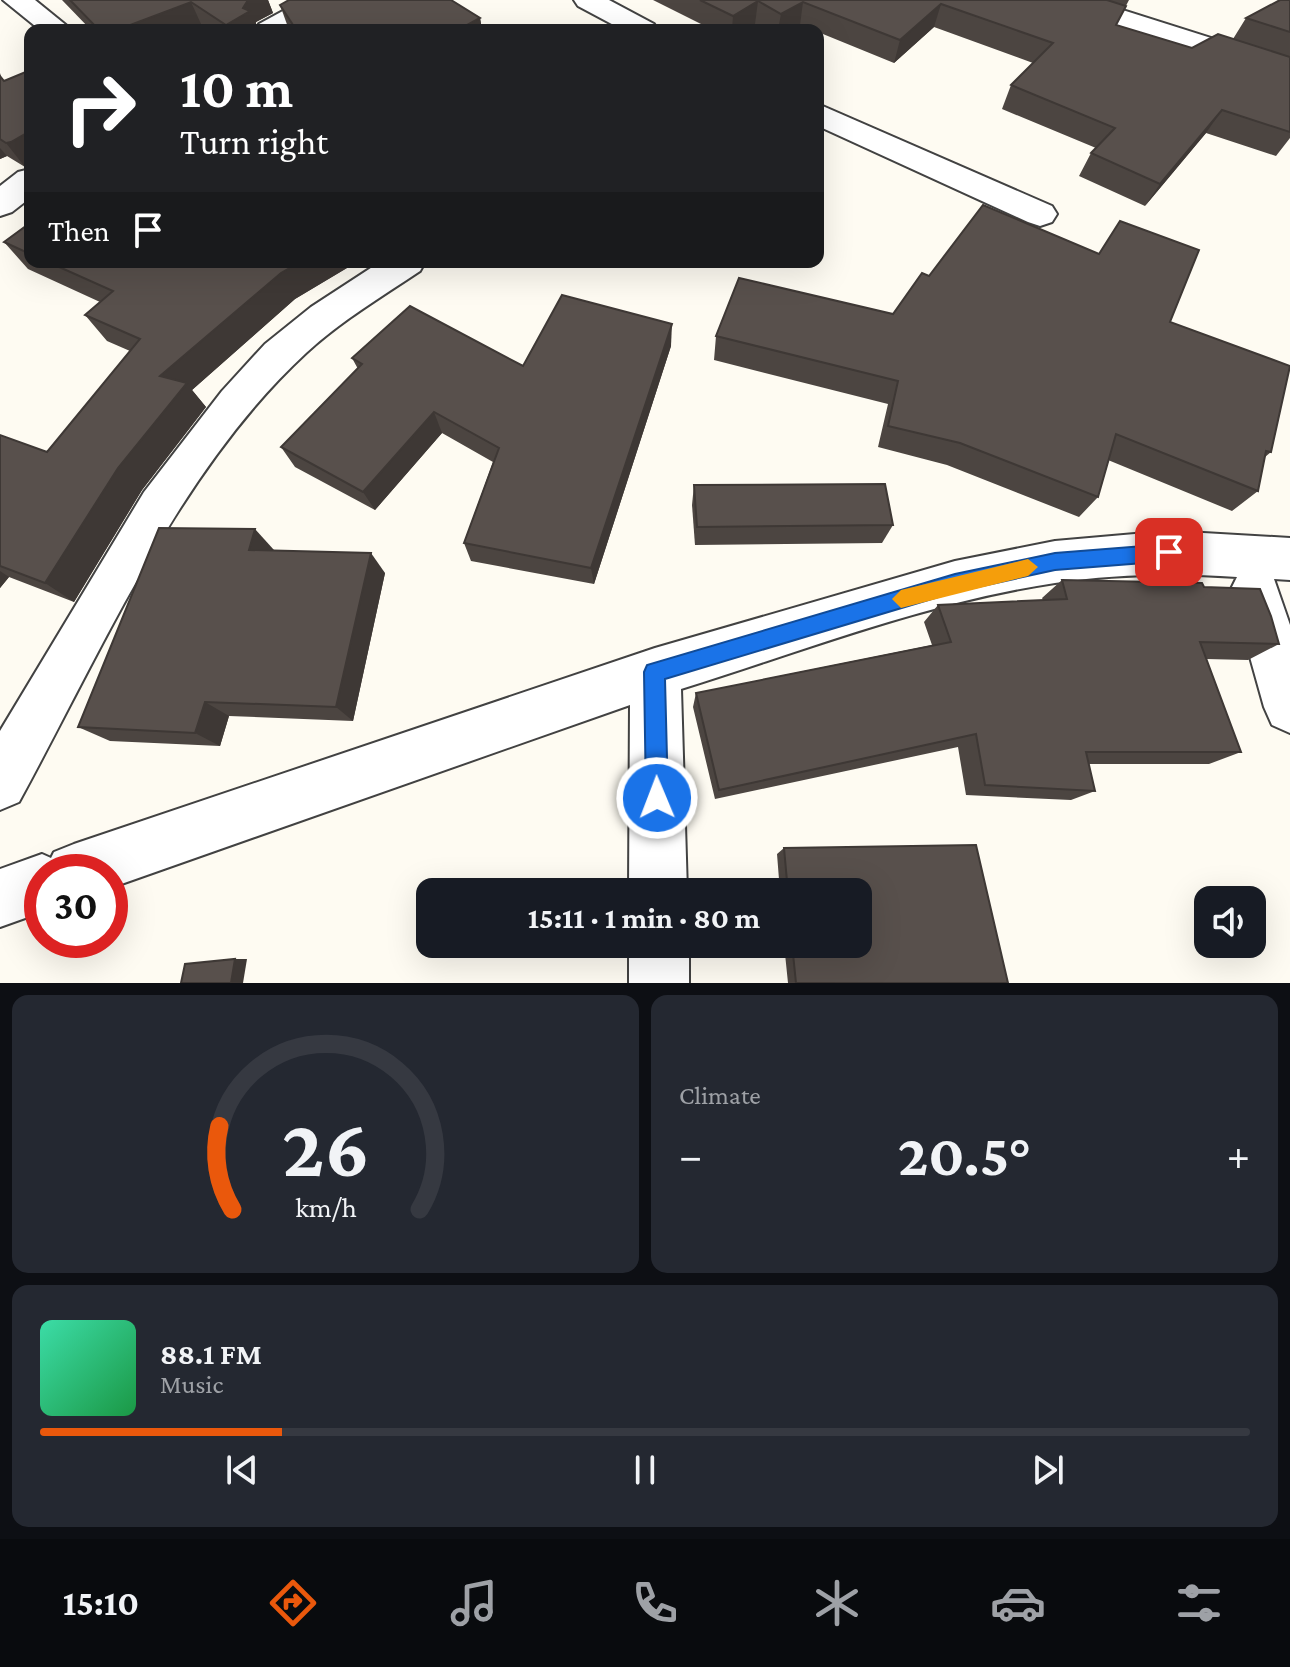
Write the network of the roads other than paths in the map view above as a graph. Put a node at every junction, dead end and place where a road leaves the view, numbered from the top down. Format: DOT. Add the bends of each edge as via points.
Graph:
graph roads {
  1 [pos="17,0"];
  2 [pos="324,0"];
  3 [pos="588,0"];
  4 [pos="1063,0"];
  5 [pos="50,24"];
  6 [pos="280,24"];
  7 [pos="633,24"];
  8 [pos="1290,73"];
  9 [pos="824,117"];
  10 [pos="24,185"];
  11 [pos="0,204"];
  12 [pos="1040,214"];
  13 [pos="398,268"];
  14 [pos="1268,557"];
  15 [pos="655,672"];
  16 [pos="1290,707"];
  17 [pos="0,783"];
  18 [pos="126,854"];
  19 [pos="658,878"];
  20 [pos="24,889"];
  21 [pos="0,898"];
  22 [pos="659,958"];
  23 [pos="659,983"];
  1 -- 5 [label="street"];
  2 -- 6 [label="street"];
  3 -- 7 [label="street"];
  4 -- 8 [label="street"];
  9 -- 12 [label="street"];
  10 -- 11 [label="street"];
  13 -- 17 [label="street" via="281,353 215,429 168,491"];
  14 -- 15 [label="street" via="1169,552 1055,562 955,583"];
  14 -- 16 [label="street"];
  15 -- 18 [label="street"];
  15 -- 19 [label="street"];
  20 -- 21 [label="street"];
  22 -- 23 [label="street"];
}
